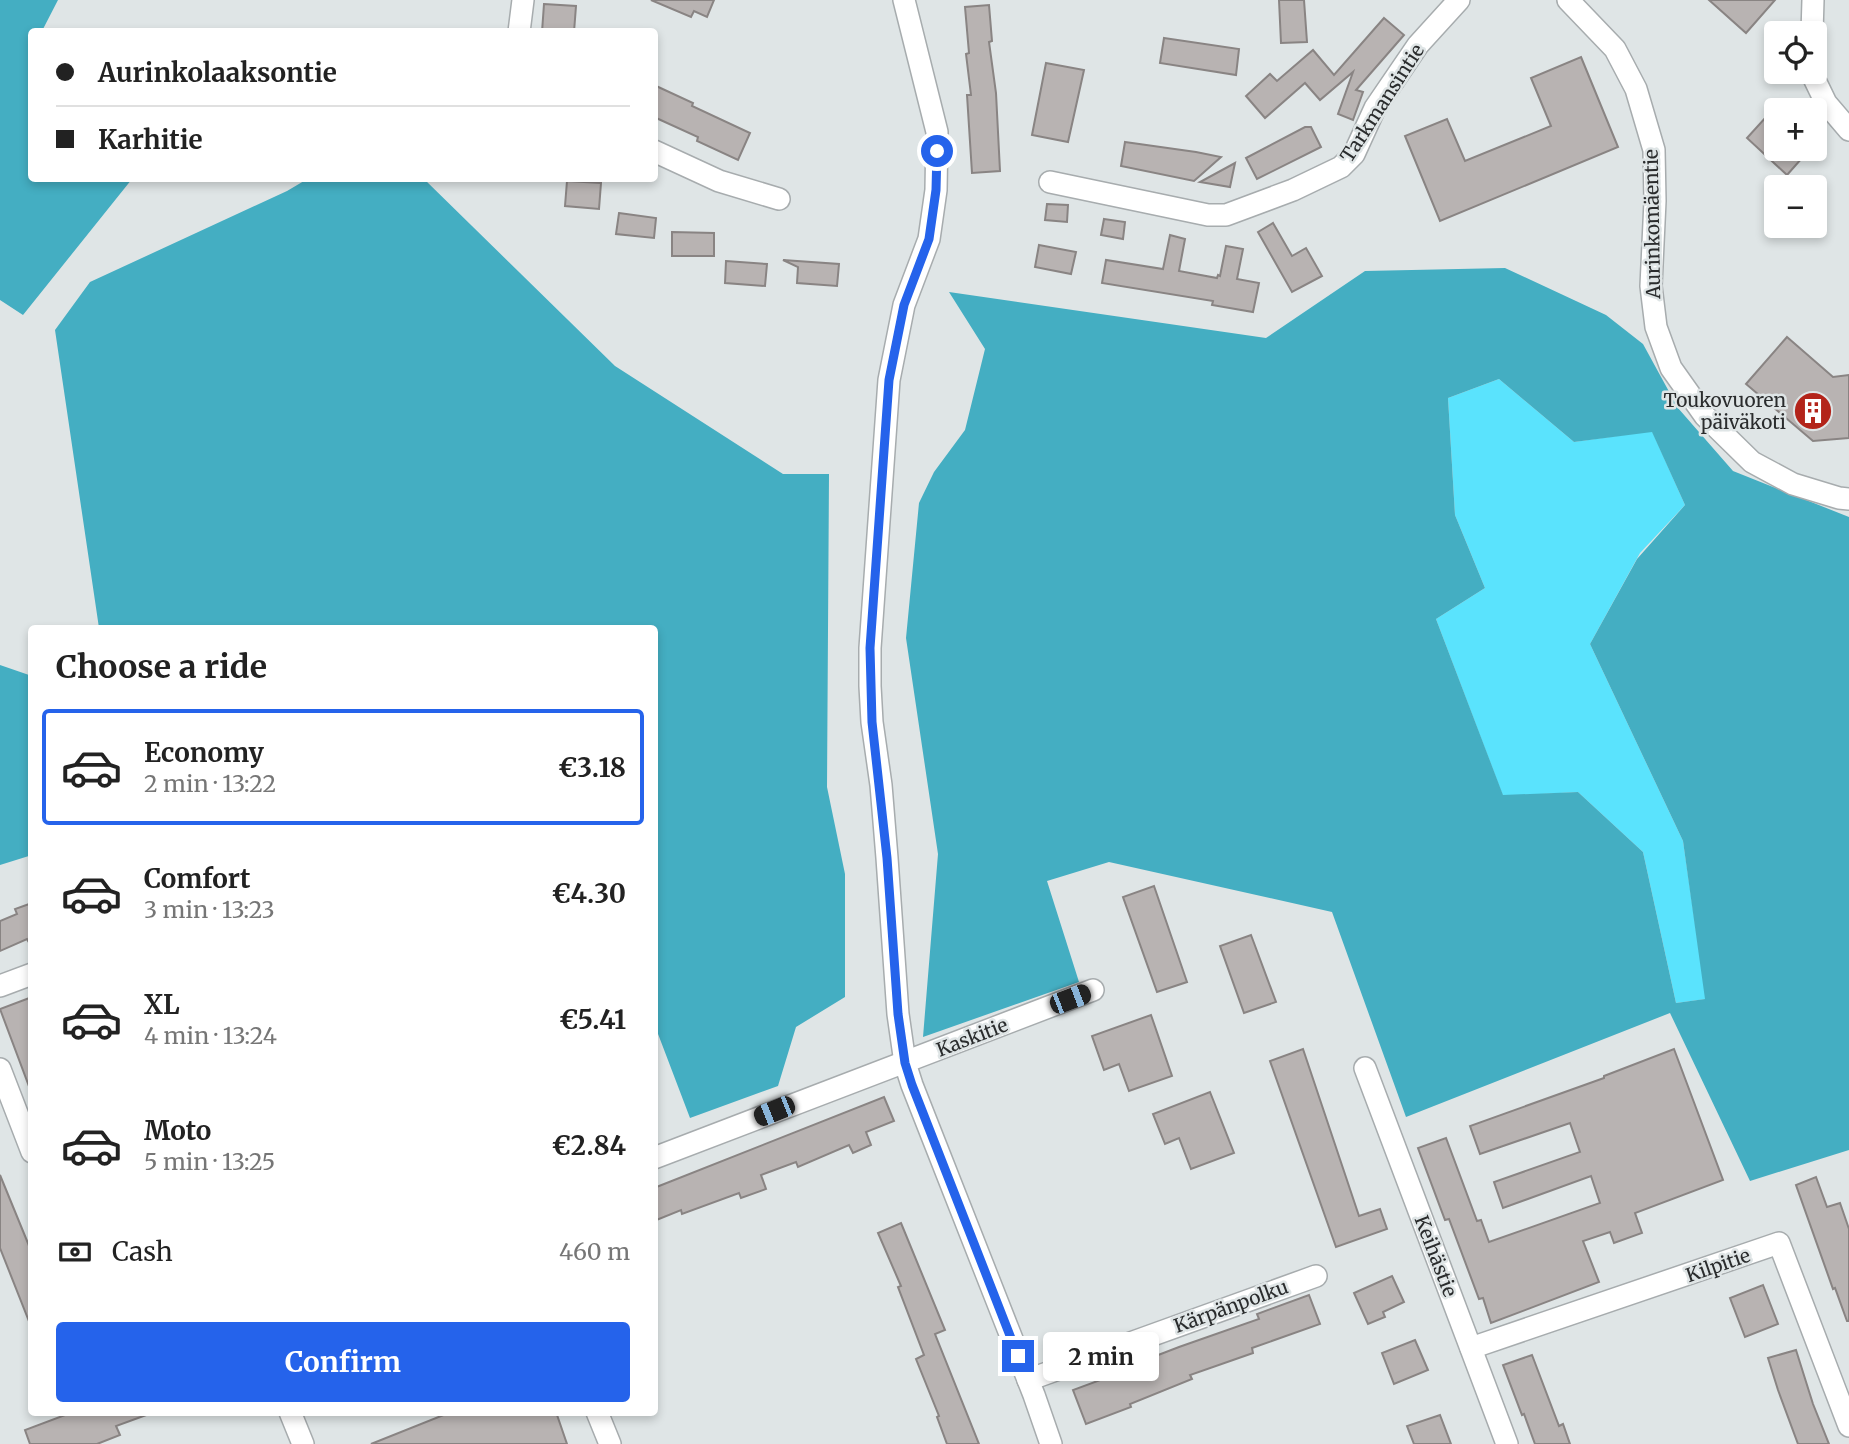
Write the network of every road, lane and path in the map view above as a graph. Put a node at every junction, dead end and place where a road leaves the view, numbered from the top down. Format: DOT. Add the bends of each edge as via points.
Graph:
graph roads {
  1 [pos="523,0"];
  2 [pos="904,0"];
  3 [pos="1459,0"];
  4 [pos="1568,0"];
  5 [pos="1812,0"];
  6 [pos="1812,21"];
  7 [pos="520,28"];
  8 [pos="1817,84"];
  9 [pos="1849,130"];
  10 [pos="658,152"];
  11 [pos="1050,182"];
  12 [pos="779,199"];
  13 [pos="1849,499"];
  14 [pos="28,976"];
  15 [pos="0,986"];
  16 [pos="1093,990"];
  17 [pos="905,1063"];
  18 [pos="1365,1068"];
  19 [pos="0,1069"];
  20 [pos="28,1142"];
  21 [pos="658,1156"];
  22 [pos="1316,1276"];
  23 [pos="1471,1348"];
  24 [pos="1028,1380"];
  25 [pos="292,1416"];
  26 [pos="599,1416"];
  27 [pos="1849,1426"];
  28 [pos="303,1444"];
  29 [pos="610,1444"];
  30 [pos="1051,1444"];
  31 [pos="1507,1444"];
  1 -- 7 [label="street"];
  2 -- 17 [label="street" via="937,132 936,190 929,239 904,305 889,380 870,686"];
  3 -- 11 [label="street, Tarkmansintie" via="1418,45 1382,97 1354,154 1341,167 1293,190 1226,215 1208,215"];
  4 -- 13 [label="street, Aurinkomäentie" via="1615,49 1636,89 1654,150 1651,286 1656,327 1671,368 1704,416 1752,461 1793,484"];
  5 -- 6 [label="street"];
  8 -- 9 [label="street"];
  10 -- 12 [label="street" via="719,181"];
  14 -- 15 [label="street"];
  16 -- 17 [label="street, Kaskitie"];
  17 -- 21 [label="street, Kaskitie"];
  17 -- 24 [label="street"];
  18 -- 23 [label="street, Keihästie"];
  19 -- 20 [label="street"];
  22 -- 24 [label="street, Kärpänpolku"];
  23 -- 27 [label="street, Kilpitie" via="1779,1243"];
  23 -- 31 [label="street, Keihästie"];
  24 -- 30 [label="street"];
  25 -- 28 [label="street"];
  26 -- 29 [label="street"];
}
